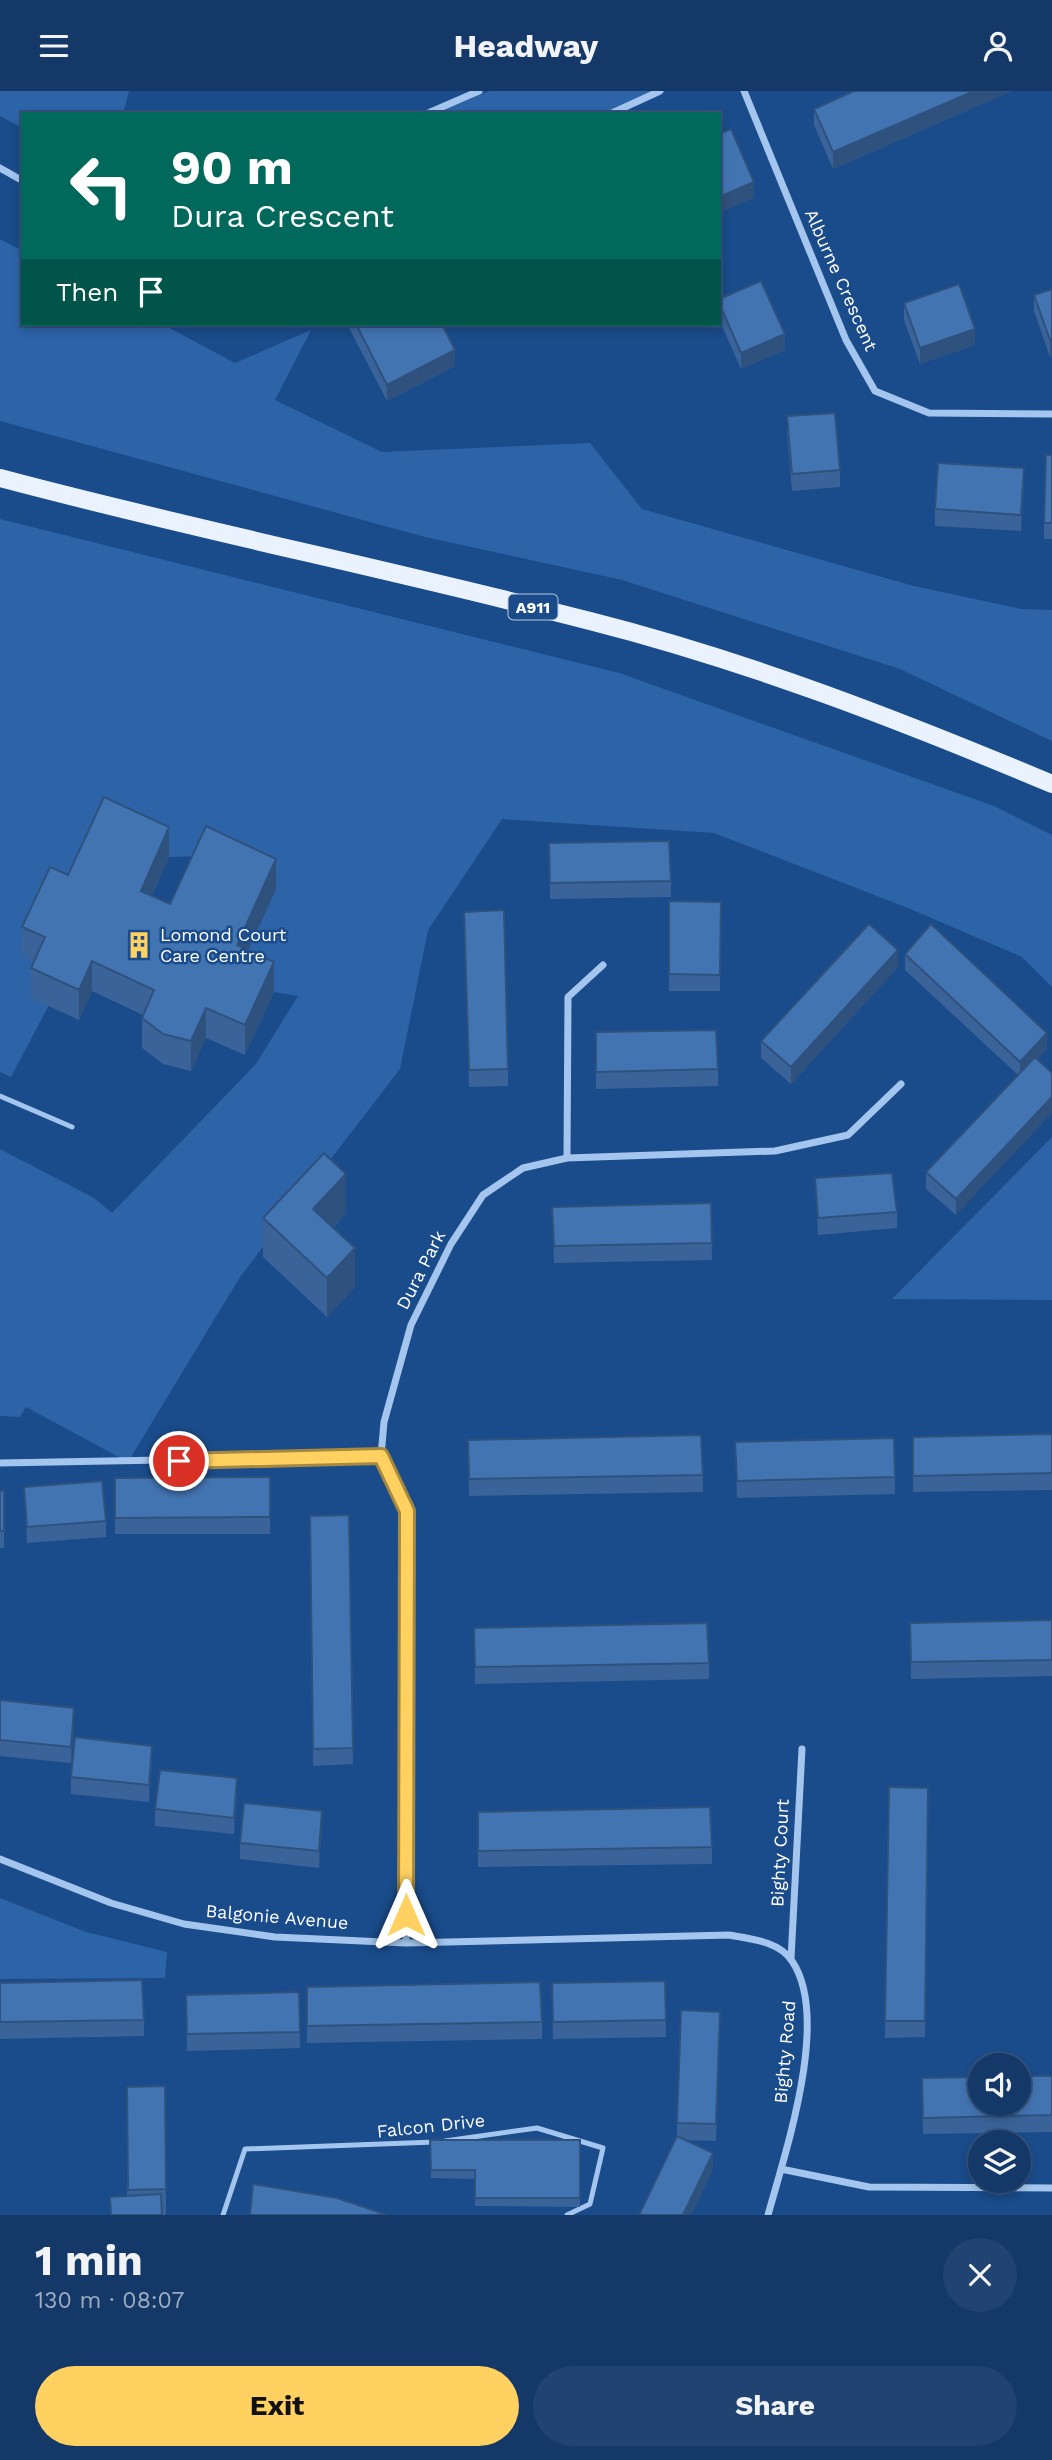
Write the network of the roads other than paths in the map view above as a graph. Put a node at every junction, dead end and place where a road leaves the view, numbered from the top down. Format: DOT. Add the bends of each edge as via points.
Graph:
graph roads {
  1 [pos="479,91"];
  2 [pos="660,91"];
  3 [pos="744,91"];
  4 [pos="431,112"];
  5 [pos="615,112"];
  6 [pos="0,168"];
  7 [pos="21,180"];
  8 [pos="1052,414"];
  9 [pos="0,478"];
  10 [pos="1052,784"];
  11 [pos="603,965"];
  12 [pos="901,1084"];
  13 [pos="0,1096"];
  14 [pos="72,1127"];
  15 [pos="567,1158"];
  16 [pos="381,1456"];
  17 [pos="0,1463"];
  18 [pos="802,1749"];
  19 [pos="0,1859"];
  20 [pos="406,1943"];
  21 [pos="791,1959"];
  22 [pos="780,2169"];
  23 [pos="1052,2188"];
  24 [pos="223,2215"];
  25 [pos="568,2215"];
  26 [pos="768,2215"];
  1 -- 4 [label="street"];
  2 -- 5 [label="street"];
  3 -- 8 [label="street, Alburne Crescent" via="846,340 875,391 929,413"];
  6 -- 7 [label="street"];
  9 -- 10 [label="main road, A911" via="592,621 755,671 922,730"];
  11 -- 15 [label="street" via="568,997"];
  12 -- 15 [label="street, Dura Park" via="849,1135 775,1151"];
  13 -- 14 [label="lane"];
  15 -- 16 [label="street, Dura Park" via="523,1168 483,1195 456,1236 411,1325 384,1422"];
  16 -- 17 [label="street"];
  16 -- 20 [label="street" via="407,1511"];
  18 -- 21 [label="street, Bighty Court"];
  19 -- 20 [label="street, Balgonie Avenue" via="111,1903 184,1924 275,1937"];
  20 -- 21 [label="street, Balgonie Avenue" via="729,1935 766,1942"];
  21 -- 22 [label="street, Bighty Road" via="805,1988 807,2017 800,2095"];
  22 -- 23 [label="street" via="869,2187"];
  22 -- 26 [label="street, Bighty Road"];
  24 -- 25 [label="lane, Falcon Drive" via="245,2149 421,2144 537,2128 603,2148 590,2204"];
}
